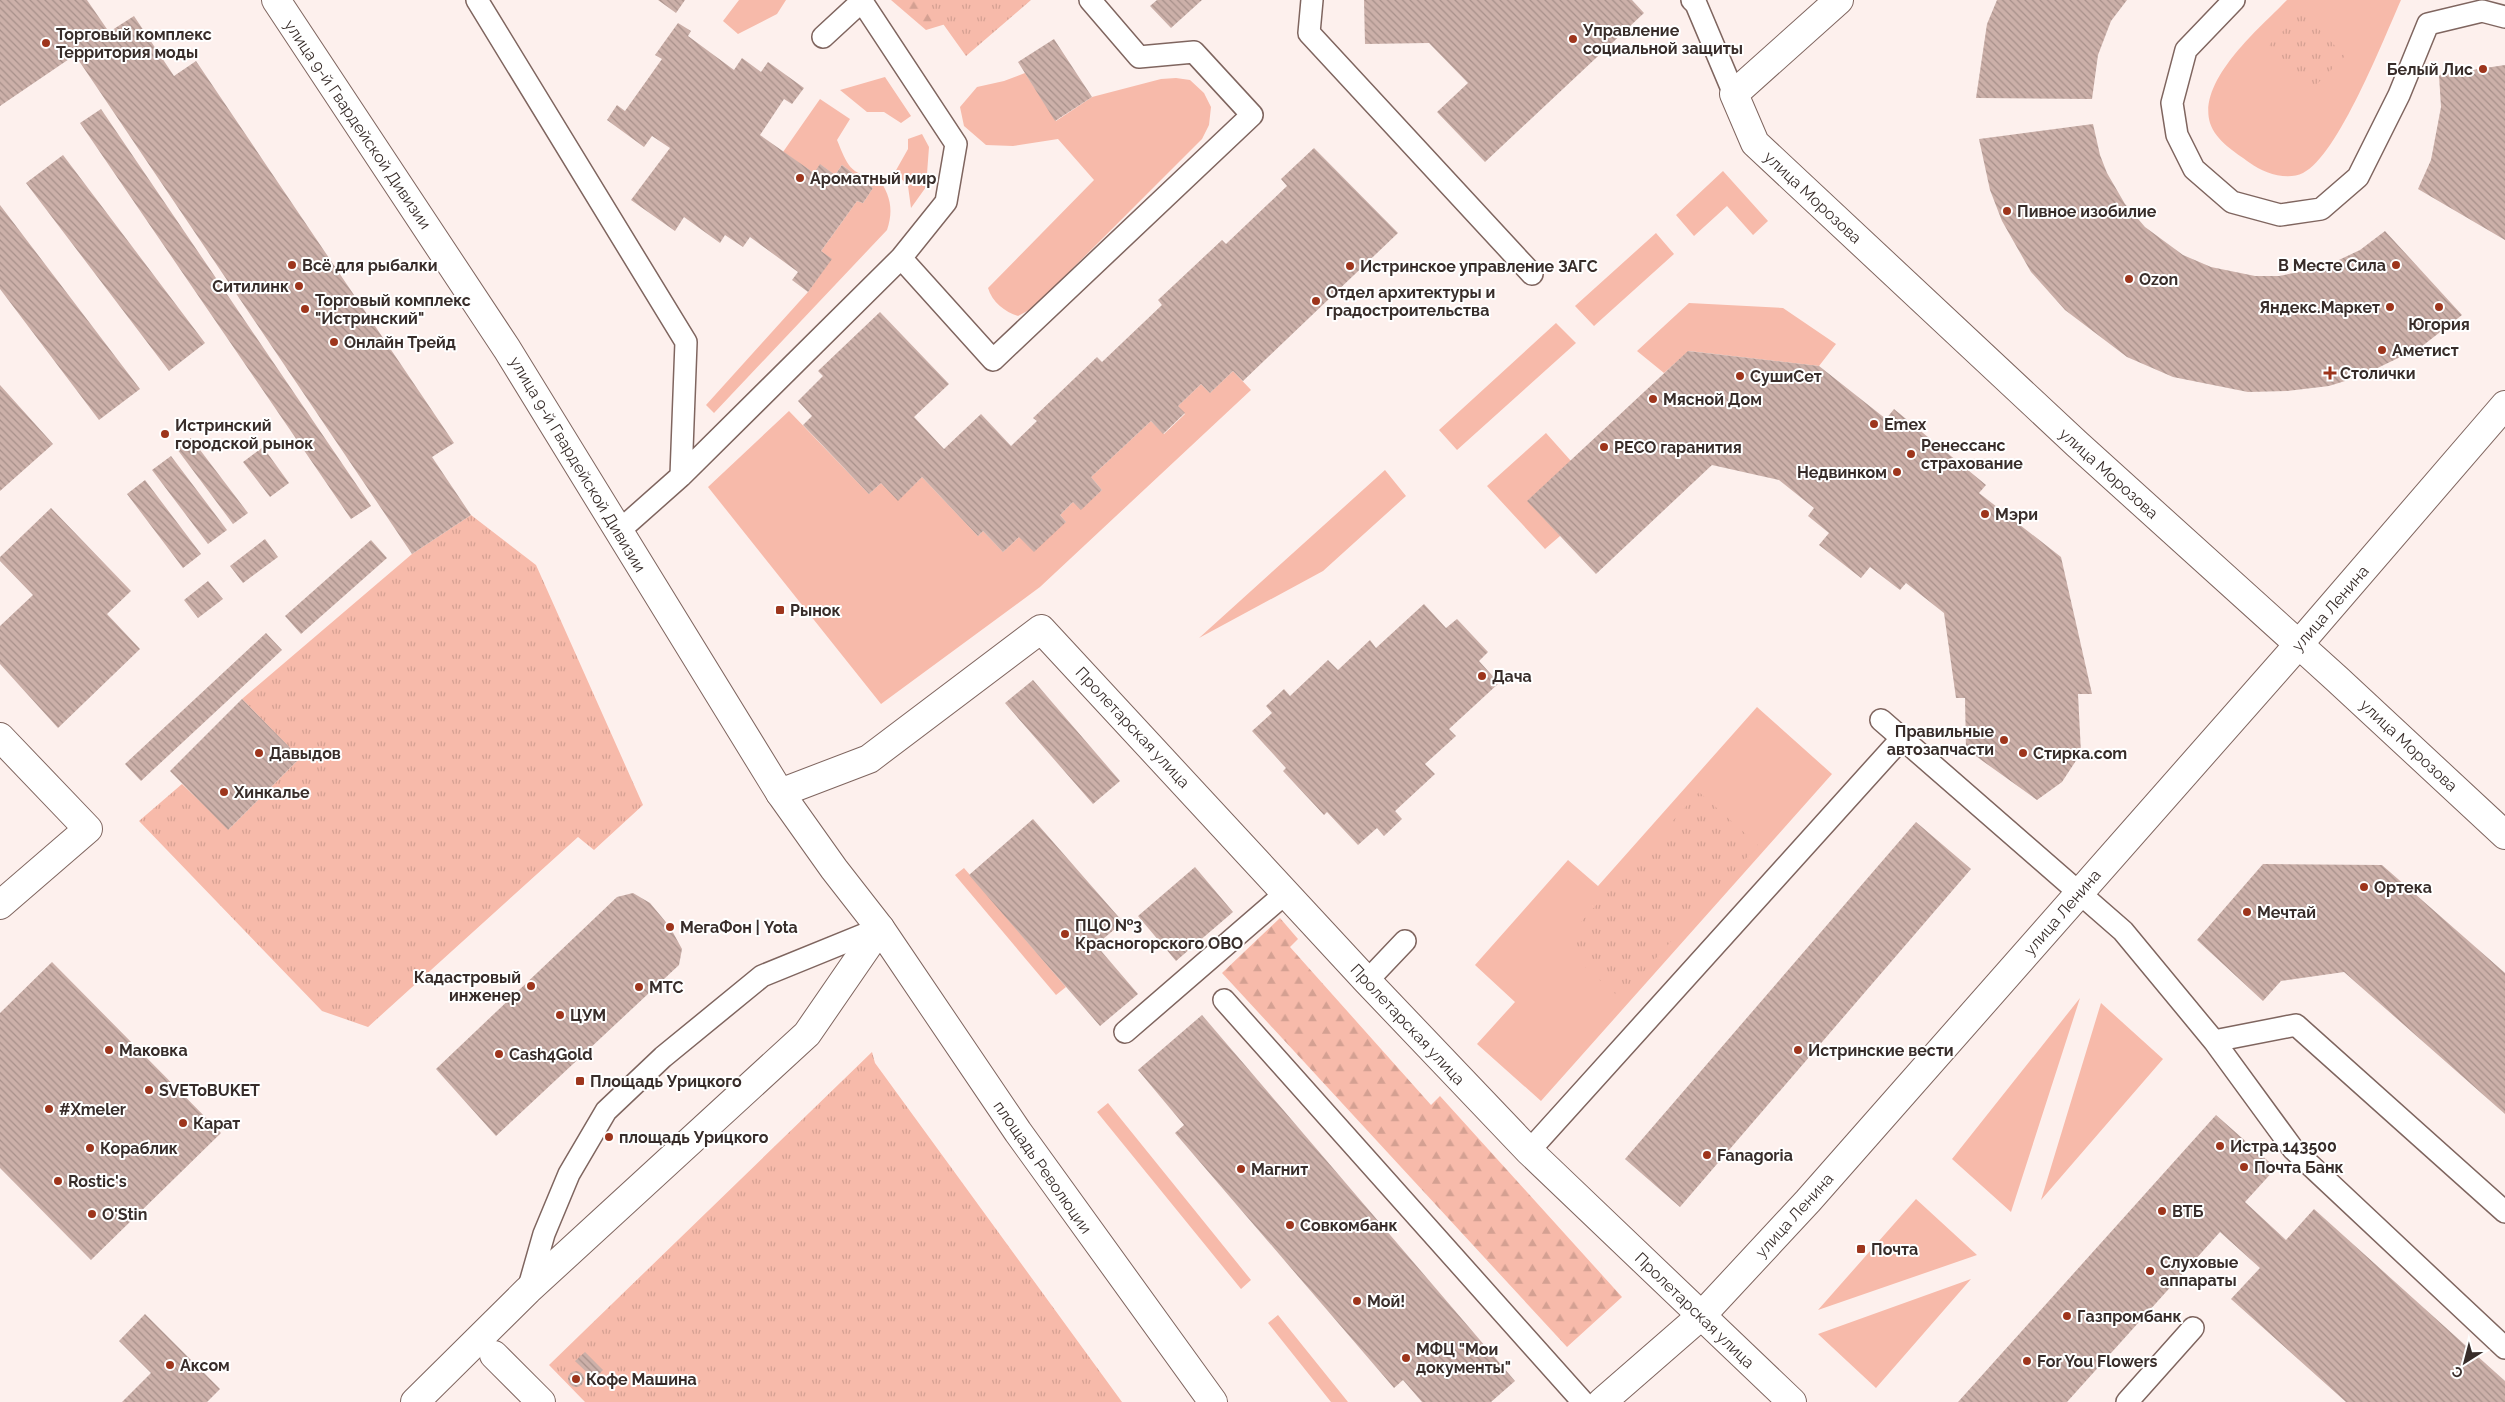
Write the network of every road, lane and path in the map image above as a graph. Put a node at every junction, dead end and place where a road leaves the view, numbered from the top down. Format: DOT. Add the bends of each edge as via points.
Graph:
graph roads {
  1 [pos="276,0"];
  2 [pos="477,0"];
  3 [pos="862,0"];
  4 [pos="1090,0"];
  5 [pos="1312,0"];
  6 [pos="1692,0"];
  7 [pos="1839,0"];
  8 [pos="2234,0"];
  9 [pos="2505,18"];
  10 [pos="823,37"];
  11 [pos="1734,94"];
  12 [pos="901,258"];
  13 [pos="1532,274"];
  14 [pos="2505,406"];
  15 [pos="681,476"];
  16 [pos="619,531"];
  17 [pos="2298,644"];
  18 [pos="1881,720"];
  19 [pos="0,737"];
  20 [pos="1902,738"];
  21 [pos="780,793"];
  22 [pos="2505,835"];
  23 [pos="1287,892"];
  24 [pos="2080,893"];
  25 [pos="0,905"];
  26 [pos="880,928"];
  27 [pos="1405,941"];
  28 [pos="1367,981"];
  29 [pos="1224,1000"];
  30 [pos="1125,1032"];
  31 [pos="2214,1041"];
  32 [pos="1529,1151"];
  33 [pos="2505,1212"];
  34 [pos="528,1290"];
  35 [pos="1702,1315"];
  36 [pos="2193,1328"];
  37 [pos="487,1347"];
  38 [pos="2505,1348"];
  39 [pos="415,1402"];
  40 [pos="541,1402"];
  41 [pos="1212,1402"];
  42 [pos="1583,1402"];
  43 [pos="1602,1402"];
  44 [pos="1792,1402"];
  45 [pos="2127,1402"];
  1 -- 16 [label="street, улица 9-й Гвардейской Дивизии" via="508,349"];
  2 -- 15 [label="lane" via="686,342"];
  3 -- 10 [label="lane"];
  3 -- 12 [label="lane" via="956,144 946,202"];
  4 -- 12 [label="lane" via="1139,57 1194,52 1252,115 993,360"];
  5 -- 13 [label="lane" via="1309,33"];
  6 -- 11 [label="lane"];
  7 -- 11 [label="street"];
  8 -- 9 [label="lane" via="2186,50 2172,103 2177,135 2194,168 2232,202 2280,215 2321,209 2358,177 2399,96 2428,24 2482,11"];
  11 -- 17 [label="street, улица Морозова" via="1755,143 2077,444"];
  12 -- 15 [label="lane"];
  14 -- 17 [label="street, улица Ленина"];
  15 -- 16 [label="lane"];
  16 -- 21 [label="street, улица 9-й Гвардейской Дивизии"];
  17 -- 22 [label="street, улица Морозова"];
  17 -- 24 [label="street, улица Ленина"];
  18 -- 20 [label="lane"];
  19 -- 25 [label="street" via="88,829"];
  20 -- 24 [label="lane"];
  20 -- 32 [label="lane"];
  21 -- 23 [label="street, Пролетарская улица" via="869,759 1042,629"];
  21 -- 26 [label="street, улица 9-й Гвардейской Дивизии"];
  23 -- 28 [label="street, Пролетарская улица"];
  23 -- 30 [label="lane"];
  24 -- 31 [label="lane" via="2123,931"];
  24 -- 35 [label="street, улица Ленина" via="1808,1201"];
  26 -- 34 [label="street" via="807,1034"];
  26 -- 34 [label="lane" via="762,976 664,1057 606,1111 569,1174 544,1234"];
  26 -- 41 [label="street, площадь Революции" via="1018,1132"];
  27 -- 28 [label="lane"];
  28 -- 32 [label="street, Пролетарская улица"];
  29 -- 42 [label="lane"];
  31 -- 33 [label="lane" via="2296,1024"];
  31 -- 38 [label="lane" via="2293,1149"];
  32 -- 35 [label="street, Пролетарская улица"];
  34 -- 37 [label="street"];
  35 -- 43 [label="street, улица Ленина"];
  35 -- 44 [label="street, Пролетарская улица"];
  36 -- 45 [label="lane"];
  37 -- 39 [label="street"];
  37 -- 40 [label="street"];
}
